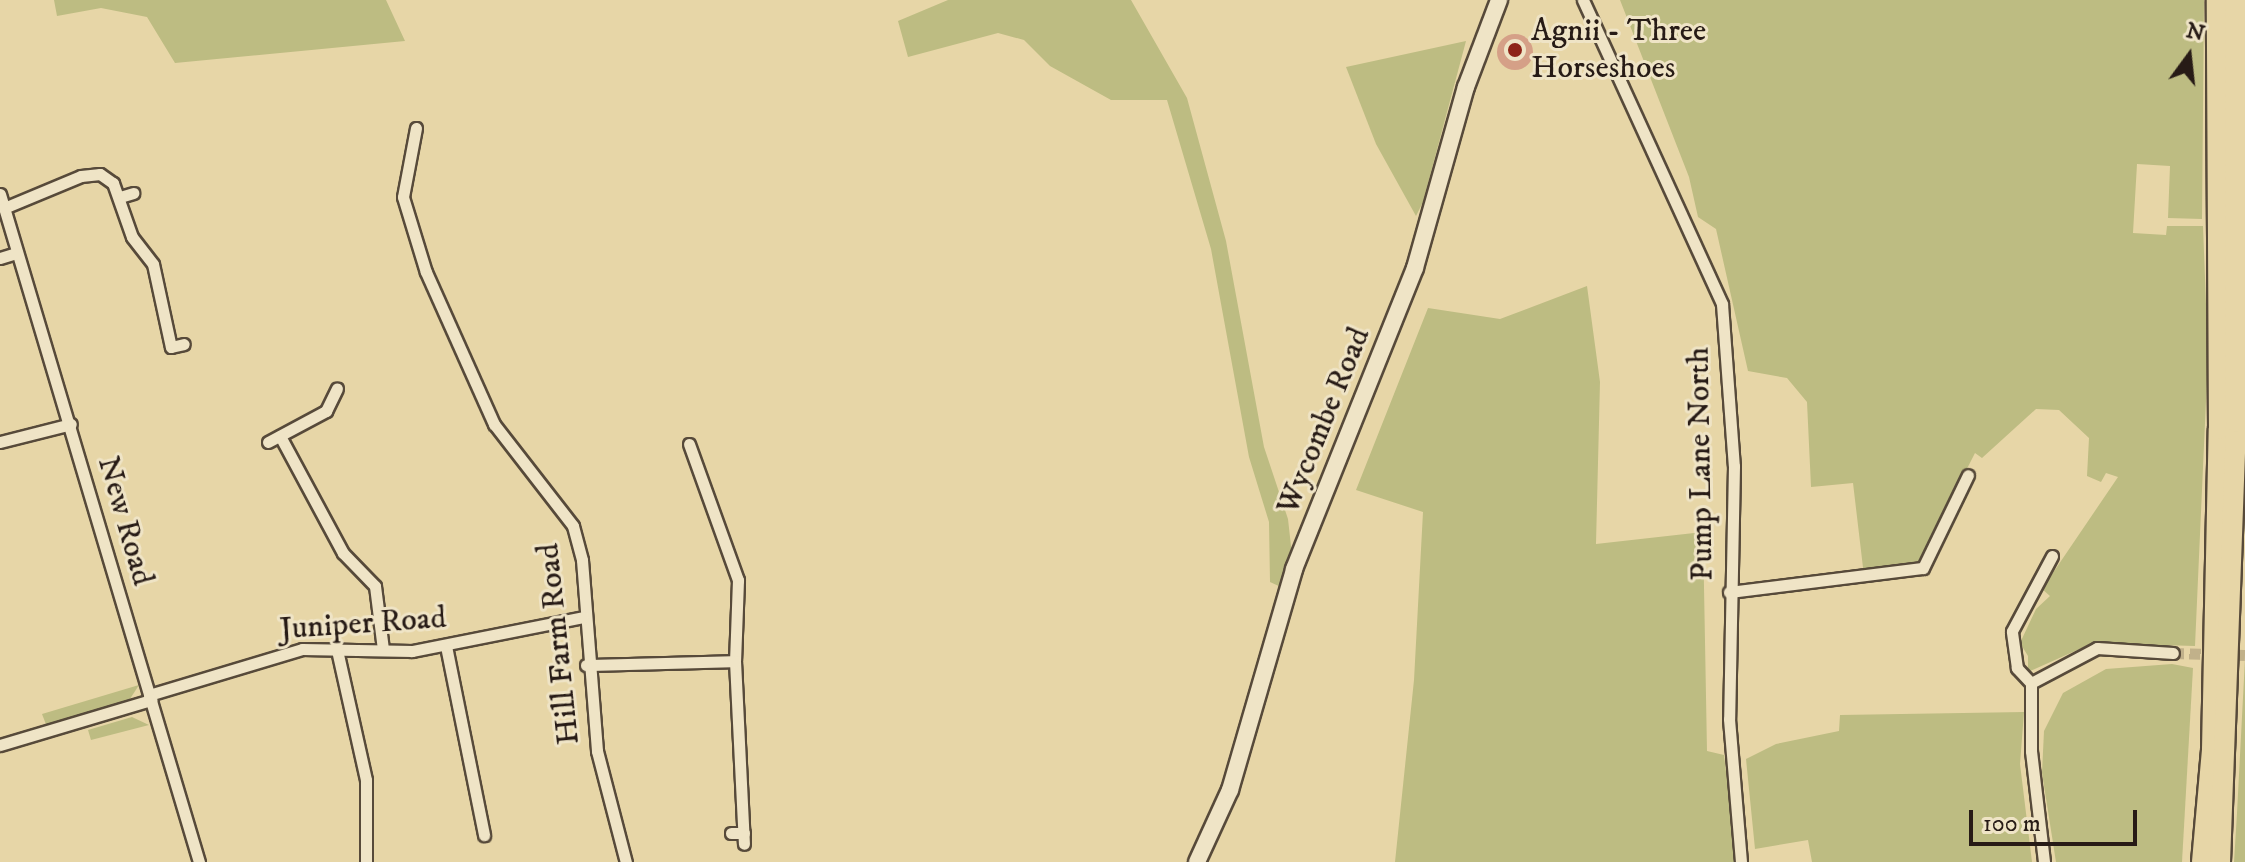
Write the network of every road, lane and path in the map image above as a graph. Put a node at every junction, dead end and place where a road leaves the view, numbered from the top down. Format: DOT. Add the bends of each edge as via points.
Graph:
graph roads {
  1 [pos="1499,0"];
  2 [pos="1583,0"];
  3 [pos="2217,0"];
  4 [pos="2235,0"];
  5 [pos="416,128"];
  6 [pos="133,193"];
  7 [pos="0,194"];
  8 [pos="120,197"];
  9 [pos="4,208"];
  10 [pos="16,253"];
  11 [pos="0,258"];
  12 [pos="184,344"];
  13 [pos="337,388"];
  14 [pos="71,424"];
  15 [pos="0,442"];
  16 [pos="689,451"];
  17 [pos="1968,475"];
  18 [pos="2052,556"];
  19 [pos="1729,592"];
  20 [pos="583,617"];
  21 [pos="446,646"];
  22 [pos="383,649"];
  23 [pos="337,650"];
  24 [pos="2173,653"];
  25 [pos="735,661"];
  26 [pos="586,665"];
  27 [pos="2031,683"];
  28 [pos="150,698"];
  29 [pos="0,745"];
  30 [pos="731,833"];
  31 [pos="484,835"];
  32 [pos="623,861"];
  33 [pos="199,862"];
  34 [pos="366,862"];
  35 [pos="1197,862"];
  36 [pos="1741,862"];
  37 [pos="2044,862"];
  38 [pos="2202,862"];
  39 [pos="2220,862"];
  1 -- 35 [label="street, Wycombe Road" via="1466,87 1415,268 1294,569 1230,790"];
  2 -- 19 [label="street, Pump Lane North" via="1722,304 1734,466"];
  3 -- 38 [label="highway" via="2219,445 2212,750"];
  4 -- 39 [label="highway" via="2236,422"];
  5 -- 20 [label="street, Hill Farm Road" via="403,197 426,272 494,424 573,526 585,583"];
  6 -- 8 [label="street"];
  7 -- 9 [label="street, New Road"];
  8 -- 9 [label="street" via="100,174"];
  8 -- 12 [label="street" via="132,237 153,264 171,347"];
  9 -- 10 [label="street, New Road"];
  10 -- 11 [label="street"];
  10 -- 14 [label="street, New Road"];
  13 -- 22 [label="street" via="326,411 274,439 343,553 375,586"];
  14 -- 15 [label="street"];
  14 -- 28 [label="street, New Road"];
  16 -- 25 [label="street" via="738,580"];
  17 -- 19 [label="street" via="1923,568"];
  18 -- 27 [label="street" via="2012,631 2017,668"];
  19 -- 36 [label="street, Pump Lane North" via="1729,719"];
  20 -- 21 [label="street, Juniper Road"];
  20 -- 26 [label="street, Hill Farm Road"];
  21 -- 22 [label="street, Juniper Road"];
  21 -- 31 [label="street" via="474,814"];
  22 -- 23 [label="street, Juniper Road"];
  23 -- 28 [label="street, Juniper Road" via="273,655"];
  23 -- 34 [label="street" via="366,780"];
  24 -- 27 [label="street" via="2097,648"];
  25 -- 26 [label="street"];
  25 -- 30 [label="street" via="744,838"];
  26 -- 32 [label="street, Hill Farm Road" via="597,751"];
  27 -- 37 [label="street" via="2031,751"];
  28 -- 29 [label="street, Juniper Road"];
  28 -- 33 [label="street, New Road"];
}
